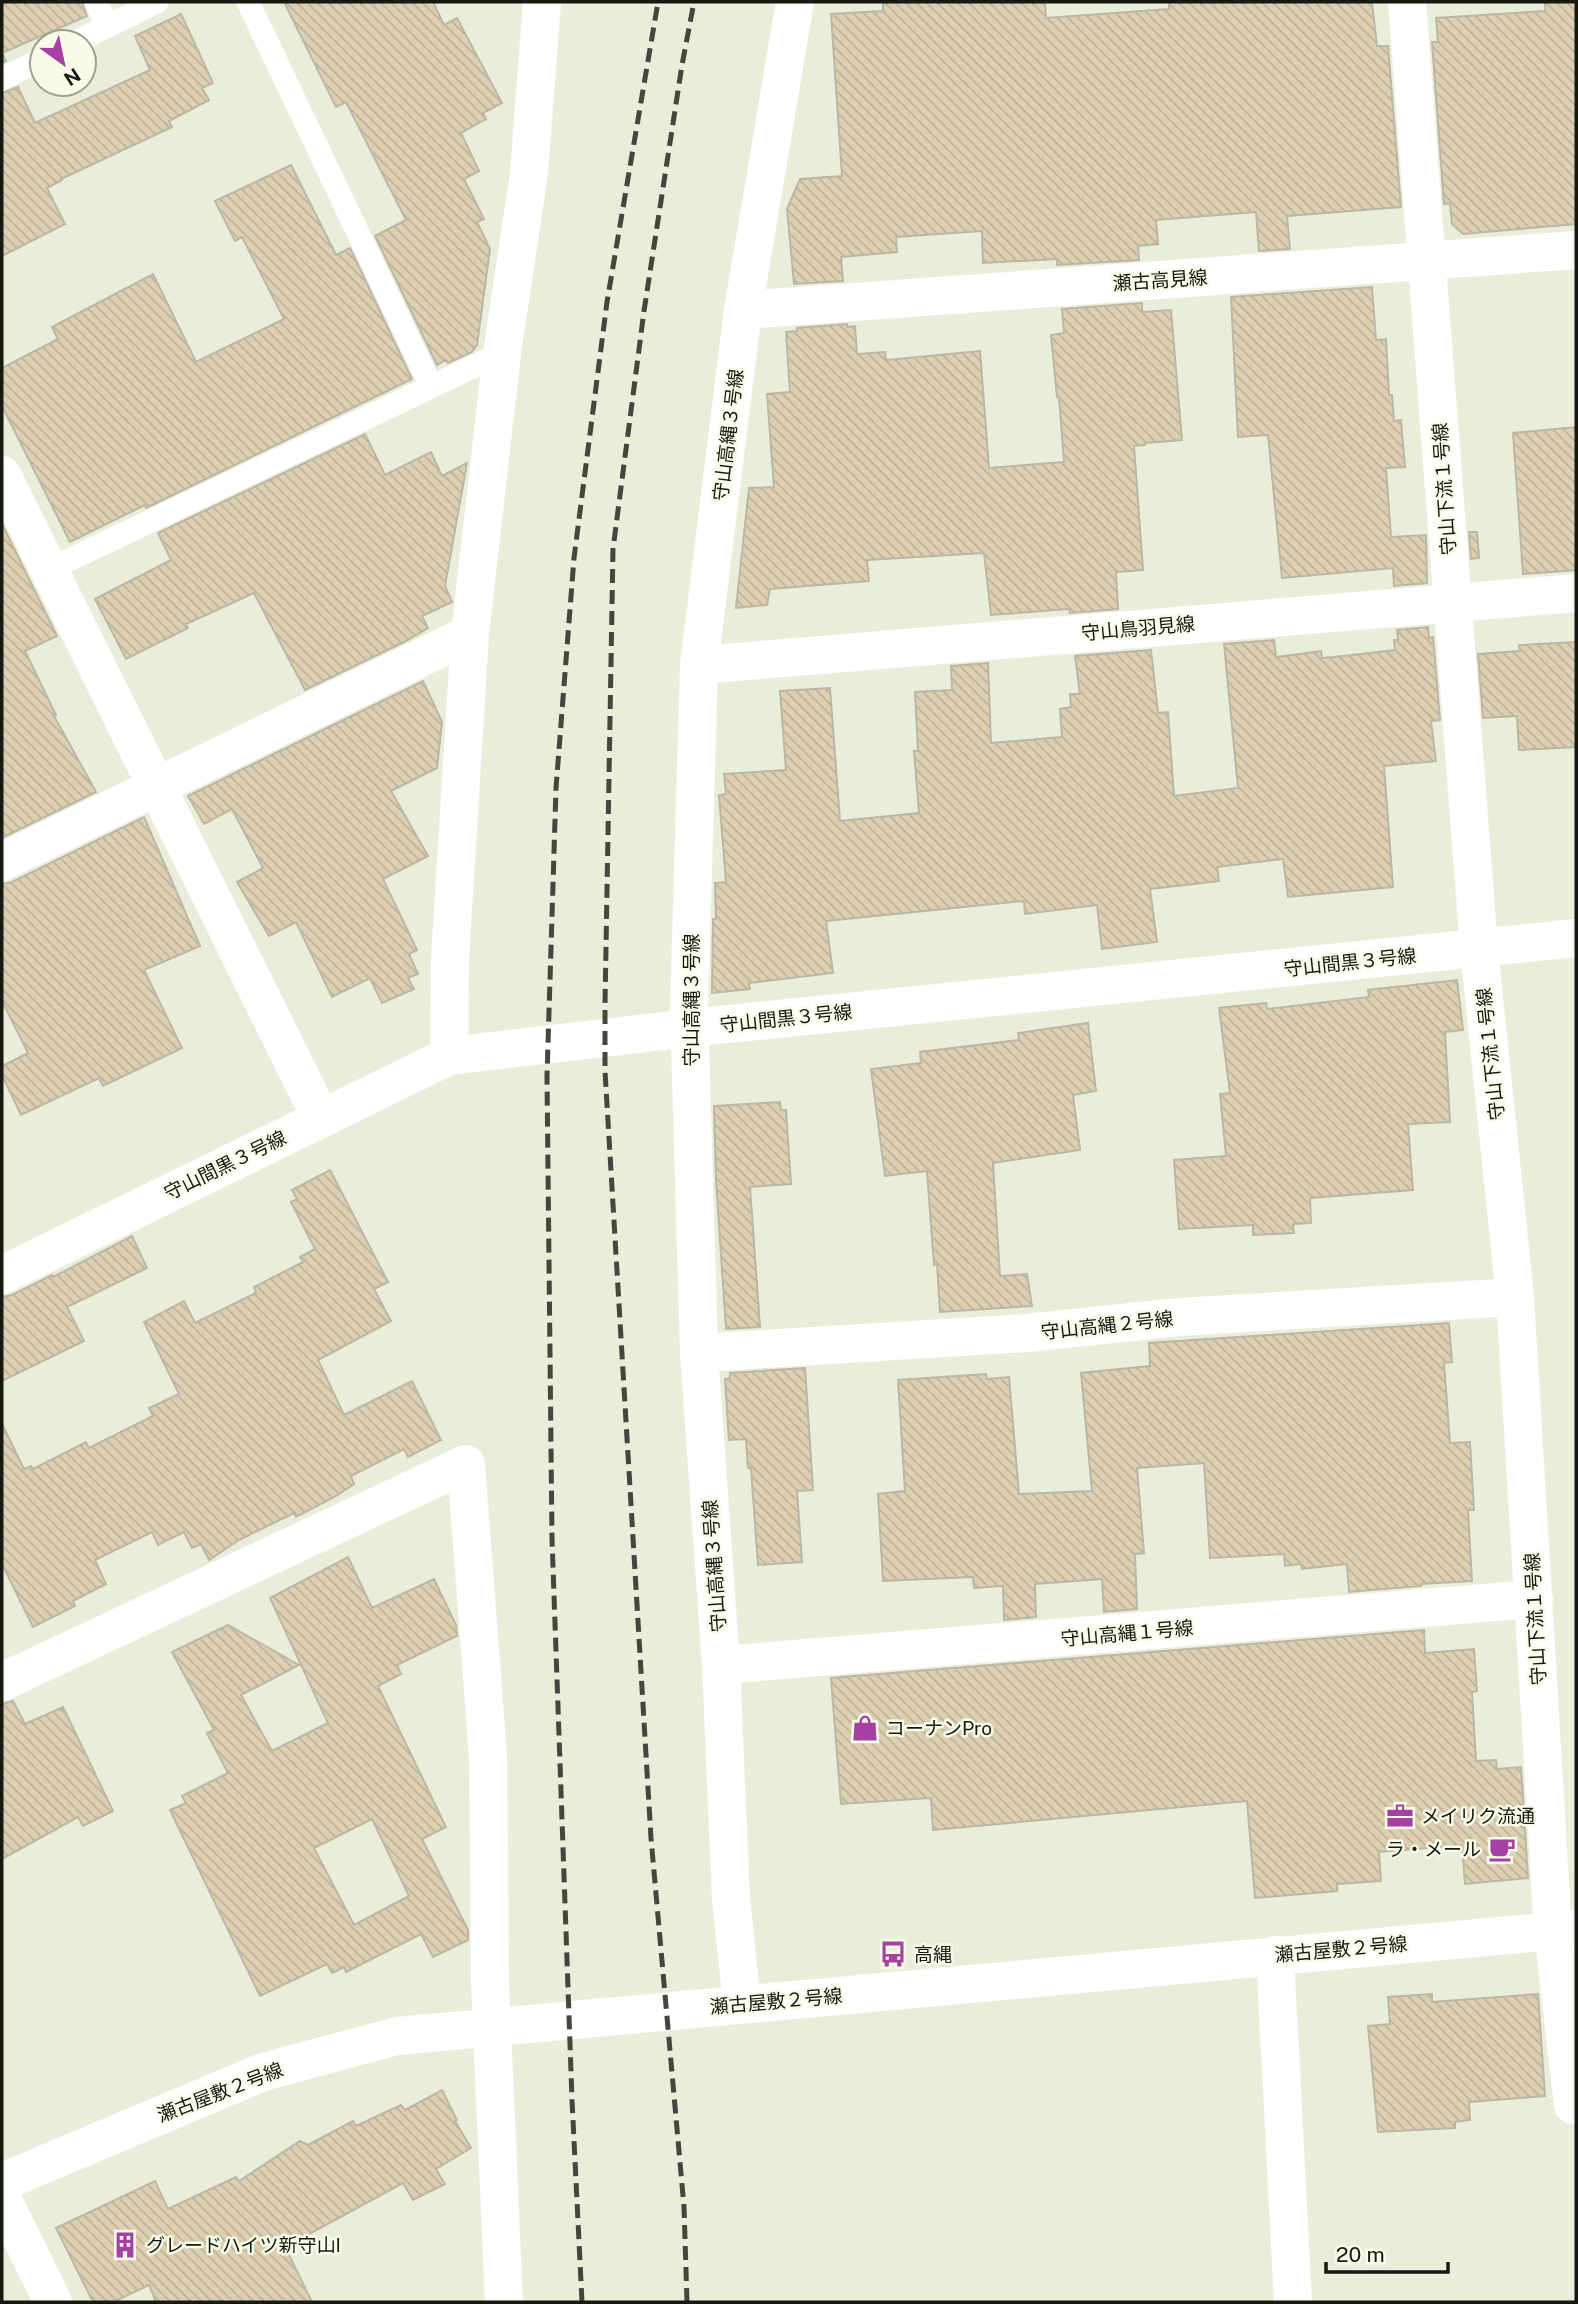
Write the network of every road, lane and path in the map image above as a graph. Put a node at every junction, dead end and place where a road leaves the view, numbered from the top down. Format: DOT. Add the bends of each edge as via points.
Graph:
graph roads {
  1 [pos="96,2"];
  2 [pos="157,2"];
  3 [pos="248,2"];
  4 [pos="542,2"];
  5 [pos="795,2"];
  6 [pos="1407,2"];
  7 [pos="108,26"];
  8 [pos="98,31"];
  9 [pos="28,66"];
  10 [pos="2,79"];
  11 [pos="1576,250"];
  12 [pos="1427,261"];
  13 [pos="743,310"];
  14 [pos="502,353"];
  15 [pos="431,386"];
  16 [pos="2,475"];
  17 [pos="48,570"];
  18 [pos="1576,593"];
  19 [pos="1453,601"];
  20 [pos="470,634"];
  21 [pos="699,665"];
  22 [pos="155,787"];
  23 [pos="2,862"];
  24 [pos="1576,937"];
  25 [pos="1479,949"];
  26 [pos="689,1028"];
  27 [pos="449,1056"];
  28 [pos="321,1118"];
  29 [pos="2,1275"];
  30 [pos="1515,1297"];
  31 [pos="699,1353"];
  32 [pos="1534,1599"];
  33 [pos="721,1665"];
  34 [pos="2,1682"];
  35 [pos="1565,1930"];
  36 [pos="1275,1955"];
  37 [pos="742,2004"];
  38 [pos="492,2028"];
  39 [pos="1573,2105"];
  40 [pos="2,2182"];
  41 [pos="2,2198"];
  42 [pos="53,2302"];
  43 [pos="504,2302"];
  44 [pos="1293,2302"];
  1 -- 7 [label="lane"];
  2 -- 7 [label="lane"];
  3 -- 15 [label="lane"];
  4 -- 14 [label="street" via="529,173"];
  5 -- 13 [label="street, 守山高縄３号線"];
  6 -- 12 [label="street, 守山下流１号線"];
  7 -- 8 [label="lane"];
  9 -- 10 [label="lane"];
  11 -- 12 [label="street, 瀬古高見線"];
  12 -- 13 [label="street, 瀬古高見線"];
  12 -- 19 [label="street, 守山下流１号線"];
  13 -- 21 [label="street, 守山高縄３号線"];
  14 -- 15 [label="lane"];
  14 -- 20 [label="street"];
  15 -- 17 [label="lane"];
  16 -- 17 [label="street"];
  17 -- 22 [label="street"];
  18 -- 19 [label="street, 守山鳥羽見線"];
  19 -- 21 [label="street, 守山鳥羽見線"];
  19 -- 25 [label="street, 守山下流１号線"];
  20 -- 22 [label="street"];
  20 -- 27 [label="street" via="450,958"];
  21 -- 26 [label="street, 守山高縄３号線"];
  22 -- 23 [label="street"];
  22 -- 28 [label="street"];
  24 -- 25 [label="street, 守山間黒３号線"];
  25 -- 26 [label="street, 守山間黒３号線"];
  25 -- 30 [label="street, 守山下流１号線"];
  26 -- 27 [label="street, 守山間黒３号線"];
  26 -- 31 [label="street, 守山高縄３号線"];
  27 -- 28 [label="street, 守山間黒３号線"];
  28 -- 29 [label="street, 守山間黒３号線"];
  30 -- 31 [label="street, 守山高縄２号線"];
  30 -- 32 [label="street, 守山下流１号線"];
  31 -- 33 [label="street, 守山高縄３号線"];
  32 -- 33 [label="street, 守山高縄１号線"];
  32 -- 35 [label="street, 守山下流１号線"];
  33 -- 37 [label="street, 守山高縄３号線"];
  34 -- 38 [label="street" via="466,1464 488,1756"];
  35 -- 36 [label="street, 瀬古屋敷２号線"];
  35 -- 39 [label="street, 守山下流１号線"];
  36 -- 37 [label="street, 瀬古屋敷２号線"];
  36 -- 44 [label="street"];
  37 -- 38 [label="street, 瀬古屋敷２号線"];
  38 -- 40 [label="street, 瀬古屋敷２号線" via="397,2036 263,2072"];
  38 -- 43 [label="street"];
  41 -- 42 [label="street"];
}
